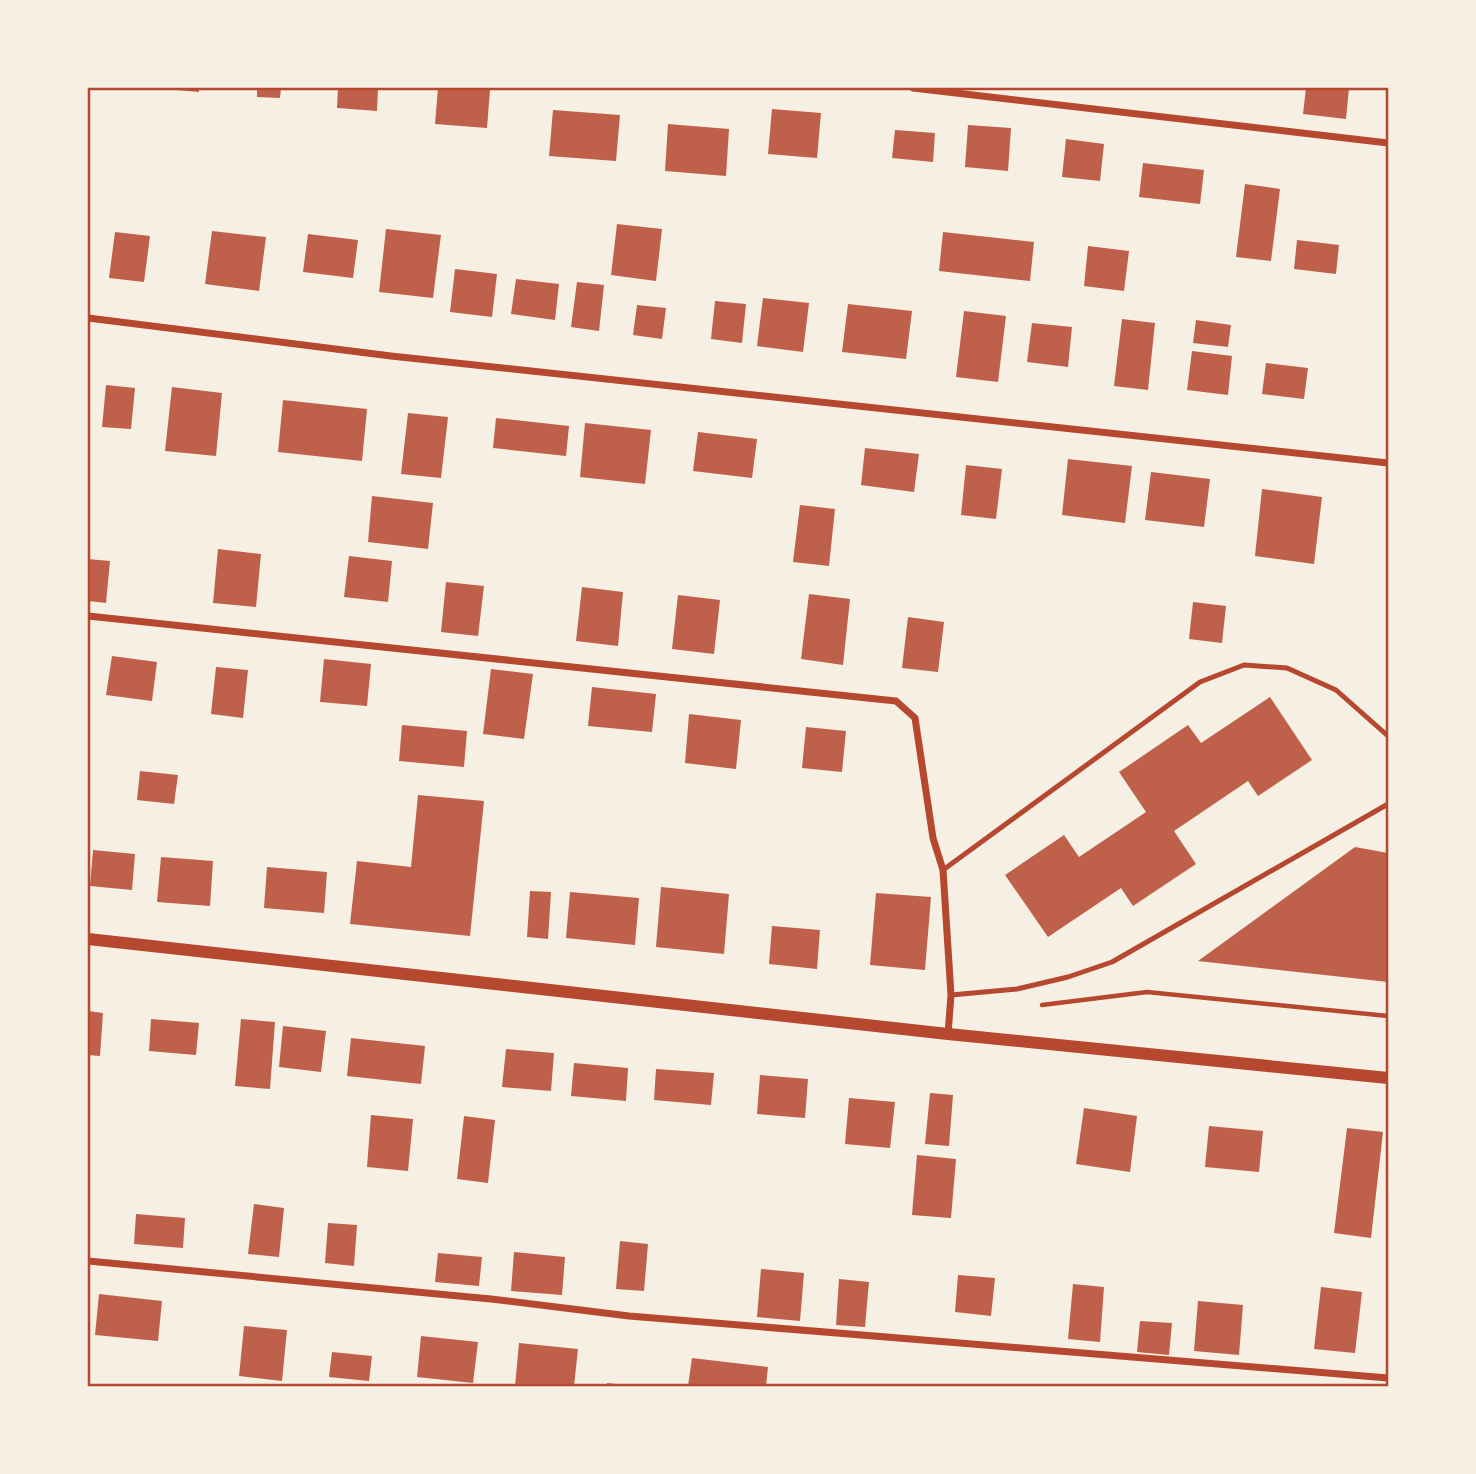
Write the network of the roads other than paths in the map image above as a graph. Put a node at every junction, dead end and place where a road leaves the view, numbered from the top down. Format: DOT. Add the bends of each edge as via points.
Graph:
graph roads {
  1 [pos="913,88"];
  2 [pos="1388,143"];
  3 [pos="88,318"];
  4 [pos="1388,463"];
  5 [pos="88,616"];
  6 [pos="1388,736"];
  7 [pos="1388,804"];
  8 [pos="943,870"];
  9 [pos="88,939"];
  10 [pos="951,995"];
  11 [pos="948,1034"];
  12 [pos="1388,1079"];
  13 [pos="88,1261"];
  14 [pos="1388,1378"];
  1 -- 2 [label="street"];
  3 -- 4 [label="street" via="404,357"];
  5 -- 8 [label="street" via="896,701 915,718 933,838"];
  6 -- 8 [label="lane" via="1336,690 1287,668 1244,664 1200,682"];
  7 -- 10 [label="lane" via="1112,961 1017,989"];
  8 -- 10 [label="street"];
  9 -- 11 [label="street"];
  10 -- 11 [label="street"];
  11 -- 12 [label="street"];
  13 -- 14 [label="street" via="629,1316"];
}
